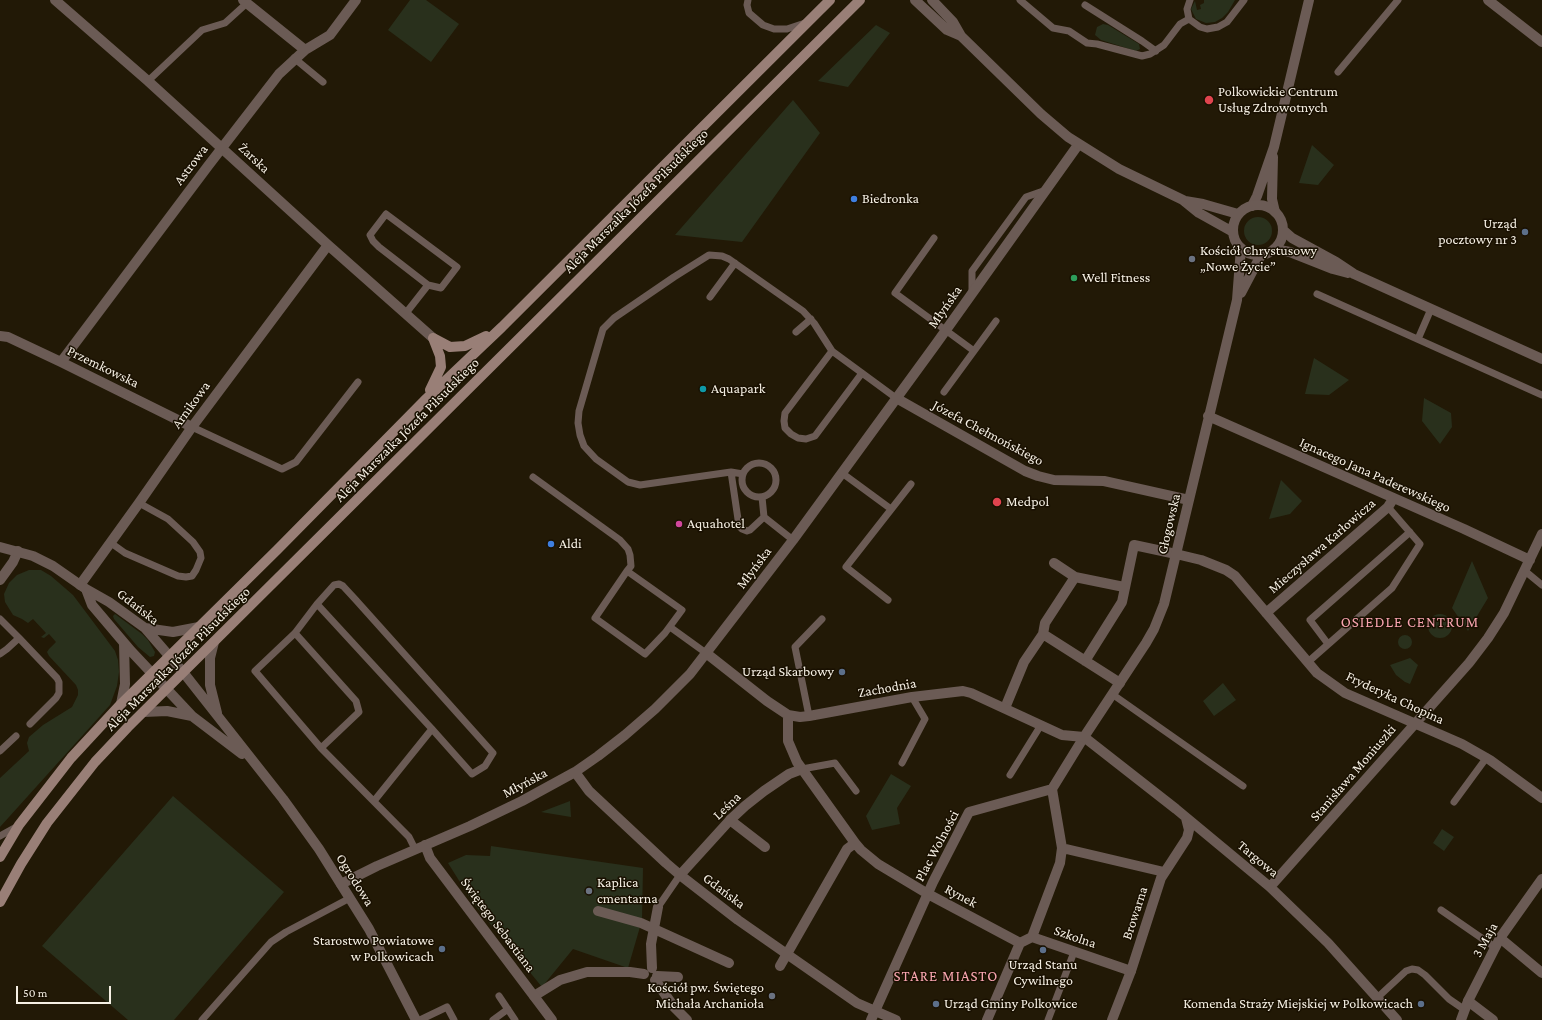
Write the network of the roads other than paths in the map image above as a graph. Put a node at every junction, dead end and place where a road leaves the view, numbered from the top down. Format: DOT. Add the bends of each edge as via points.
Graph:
graph roads {
  1 [pos="55,0"];
  2 [pos="356,0"];
  3 [pos="748,0"];
  4 [pos="830,0"];
  5 [pos="860,0"];
  6 [pos="915,0"];
  7 [pos="932,0"];
  8 [pos="1020,0"];
  9 [pos="1190,0"];
  10 [pos="1244,0"];
  11 [pos="1309,0"];
  12 [pos="1398,0"];
  13 [pos="1488,0"];
  14 [pos="245,1"];
  15 [pos="1085,5"];
  16 [pos="1189,19"];
  17 [pos="809,22"];
  18 [pos="961,36"];
  19 [pos="1542,42"];
  20 [pos="305,50"];
  21 [pos="1156,51"];
  22 [pos="294,58"];
  23 [pos="1338,72"];
  24 [pos="148,81"];
  25 [pos="323,82"];
  26 [pos="1078,144"];
  27 [pos="222,147"];
  28 [pos="1274,147"];
  29 [pos="1183,200"];
  30 [pos="1252,206"];
  31 [pos="1275,212"];
  32 [pos="1238,214"];
  33 [pos="1283,230"];
  34 [pos="1233,232"];
  35 [pos="934,238"];
  36 [pos="328,245"];
  37 [pos="1241,248"];
  38 [pos="1274,249"];
  39 [pos="1261,255"];
  40 [pos="735,263"];
  41 [pos="1354,274"];
  42 [pos="428,285"];
  43 [pos="1317,294"];
  44 [pos="710,297"];
  45 [pos="1237,300"];
  46 [pos="1431,310"];
  47 [pos="406,313"];
  48 [pos="811,319"];
  49 [pos="996,321"];
  50 [pos="502,327"];
  51 [pos="946,331"];
  52 [pos="796,332"];
  53 [pos="0,336"];
  54 [pos="433,338"];
  55 [pos="1418,339"];
  56 [pos="832,351"];
  57 [pos="974,351"];
  58 [pos="1542,359"];
  59 [pos="61,362"];
  60 [pos="862,373"];
  61 [pos="358,382"];
  62 [pos="944,392"];
  63 [pos="1542,395"];
  64 [pos="896,398"];
  65 [pos="424,401"];
  66 [pos="1208,416"];
  67 [pos="192,427"];
  68 [pos="732,472"];
  69 [pos="842,473"];
  70 [pos="743,474"];
  71 [pos="533,478"];
  72 [pos="911,484"];
  73 [pos="762,497"];
  74 [pos="1189,500"];
  75 [pos="139,503"];
  76 [pos="1391,503"];
  77 [pos="891,509"];
  78 [pos="764,516"];
  79 [pos="1410,532"];
  80 [pos="1542,534"];
  81 [pos="793,540"];
  82 [pos="111,543"];
  83 [pos="0,547"];
  84 [pos="18,551"];
  85 [pos="1176,554"];
  86 [pos="1530,560"];
  87 [pos="1054,562"];
  88 [pos="627,571"];
  89 [pos="1525,571"];
  90 [pos="1075,577"];
  91 [pos="0,580"];
  92 [pos="1542,585"];
  93 [pos="83,587"];
  94 [pos="1124,587"];
  95 [pos="888,600"];
  96 [pos="316,604"];
  97 [pos="1266,613"];
  98 [pos="822,618"];
  99 [pos="0,619"];
  100 [pos="199,627"];
  101 [pos="670,627"];
  102 [pos="145,628"];
  103 [pos="295,633"];
  104 [pos="1043,634"];
  105 [pos="19,638"];
  106 [pos="214,642"];
  107 [pos="124,643"];
  108 [pos="1328,644"];
  109 [pos="706,653"];
  110 [pos="0,654"];
  111 [pos="169,656"];
  112 [pos="1085,661"];
  113 [pos="1308,662"];
  114 [pos="183,672"];
  115 [pos="152,674"];
  116 [pos="1120,683"];
  117 [pos="167,689"];
  118 [pos="1112,694"];
  119 [pos="912,697"];
  120 [pos="121,704"];
  121 [pos="1005,708"];
  122 [pos="144,712"];
  123 [pos="788,714"];
  124 [pos="192,716"];
  125 [pos="809,716"];
  126 [pos="218,717"];
  127 [pos="1416,723"];
  128 [pos="30,724"];
  129 [pos="1041,725"];
  130 [pos="432,729"];
  131 [pos="16,736"];
  132 [pos="1084,737"];
  133 [pos="321,748"];
  134 [pos="0,751"];
  135 [pos="1487,757"];
  136 [pos="902,763"];
  137 [pos="256,765"];
  138 [pos="802,769"];
  139 [pos="575,772"];
  140 [pos="1010,775"];
  141 [pos="1243,786"];
  142 [pos="1052,789"];
  143 [pos="856,791"];
  144 [pos="1542,798"];
  145 [pos="374,802"];
  146 [pos="1454,802"];
  147 [pos="1186,818"];
  148 [pos="730,820"];
  149 [pos="20,825"];
  150 [pos="0,836"];
  151 [pos="855,843"];
  152 [pos="425,845"];
  153 [pos="765,847"];
  154 [pos="1062,848"];
  155 [pos="414,849"];
  156 [pos="0,857"];
  157 [pos="1164,872"];
  158 [pos="680,875"];
  159 [pos="1542,879"];
  160 [pos="341,884"];
  161 [pos="1270,887"];
  162 [pos="928,894"];
  163 [pos="350,898"];
  164 [pos="0,902"];
  165 [pos="658,907"];
  166 [pos="1441,910"];
  167 [pos="598,911"];
  168 [pos="655,929"];
  169 [pos="1032,937"];
  170 [pos="1500,938"];
  171 [pos="1020,944"];
  172 [pos="1496,948"];
  173 [pos="1074,952"];
  174 [pos="787,955"];
  175 [pos="729,962"];
  176 [pos="780,966"];
  177 [pos="1130,971"];
  178 [pos="1542,973"];
  179 [pos="652,975"];
  180 [pos="678,977"];
  181 [pos="499,996"];
  182 [pos="534,996"];
  183 [pos="1377,998"];
  184 [pos="1467,1006"];
  185 [pos="508,1009"];
  186 [pos="873,1015"];
  187 [pos="202,1020"];
  188 [pos="416,1020"];
  189 [pos="420,1020"];
  190 [pos="454,1020"];
  191 [pos="492,1020"];
  192 [pos="515,1020"];
  193 [pos="552,1020"];
  194 [pos="687,1020"];
  195 [pos="896,1020"];
  196 [pos="987,1020"];
  197 [pos="1048,1020"];
  198 [pos="1112,1020"];
  199 [pos="1397,1020"];
  200 [pos="1461,1020"];
  201 [pos="1493,1020"];
  1 -- 24 [label="street, Żarska"];
  2 -- 20 [label="street, Astrowa" via="330,35"];
  3 -- 17 [label="lane" via="749,13 763,26 787,29"];
  4 -- 17 [label="main road, Aleja Marszałka Józefa Piłsudskiego"];
  5 -- 106 [label="main road, Aleja Marszałka Józefa Piłsudskiego"];
  6 -- 18 [label="street" via="941,26"];
  7 -- 18 [label="street" via="956,26"];
  8 -- 21 [label="lane" via="1053,28 1069,31 1087,43 1142,56"];
  9 -- 16 [label="lane" via="1187,9"];
  10 -- 16 [label="lane" via="1227,22 1218,26 1200,27"];
  11 -- 28 [label="street"];
  12 -- 23 [label="lane"];
  13 -- 19 [label="street"];
  14 -- 20 [label="street"];
  14 -- 24 [label="lane" via="225,23 202,30"];
  15 -- 21 [label="lane"];
  16 -- 21 [label="lane" via="1180,24"];
  17 -- 50 [label="main road, Aleja Marszałka Józefa Piłsudskiego"];
  18 -- 26 [label="street" via="1052,124"];
  20 -- 22 [label="street, Astrowa"];
  22 -- 25 [label="lane"];
  22 -- 27 [label="street, Astrowa"];
  24 -- 27 [label="street, Żarska"];
  26 -- 29 [label="street" via="1119,170"];
  26 -- 51 [label="street, Młyńska"];
  27 -- 36 [label="street, Żarska"];
  27 -- 59 [label="street, Astrowa"];
  28 -- 30 [label="street"];
  28 -- 31 [label="street" via="1272,195"];
  29 -- 32 [label="street"];
  29 -- 34 [label="street" via="1199,213"];
  30 -- 31 [label="street" via="1264,206"];
  30 -- 32 [label="street"];
  31 -- 33 [label="street"];
  32 -- 34 [label="street"];
  33 -- 38 [label="street" via="1280,242"];
  33 -- 41 [label="street" via="1292,238"];
  34 -- 37 [label="street" via="1234,239"];
  35 -- 51 [label="lane" via="895,293"];
  36 -- 47 [label="street, Żarska"];
  36 -- 67 [label="street, Arnikowa"];
  37 -- 39 [label="street" via="1250,254"];
  37 -- 45 [label="street, Głogowska"];
  38 -- 39 [label="street"];
  38 -- 41 [label="street"];
  39 -- 45 [label="street, Głogowska"];
  40 -- 44 [label="lane"];
  40 -- 48 [label="lane"];
  40 -- 68 [label="lane" via="722,256 709,255 607,324 600,335 578,423 584,446 596,459 628,482 640,485"];
  41 -- 46 [label="street"];
  42 -- 42 [label="lane" via="441,288 457,268 386,214 370,235 373,241"];
  42 -- 47 [label="lane"];
  43 -- 55 [label="lane"];
  45 -- 66 [label="street, Głogowska"];
  46 -- 55 [label="lane"];
  46 -- 58 [label="street"];
  47 -- 54 [label="street, Żarska"];
  48 -- 52 [label="lane"];
  48 -- 56 [label="lane"];
  49 -- 57 [label="lane"];
  50 -- 54 [label="main road" via="465,346 450,347"];
  50 -- 65 [label="main road, Aleja Marszałka Józefa Piłsudskiego"];
  51 -- 57 [label="lane"];
  51 -- 64 [label="street, Młyńska"];
  53 -- 59 [label="street, Przemkowska" via="8,337"];
  54 -- 65 [label="main road" via="441,367"];
  55 -- 63 [label="lane"];
  56 -- 60 [label="lane"];
  56 -- 60 [label="lane" via="785,413 785,428 791,434 806,439 815,436"];
  57 -- 62 [label="lane"];
  59 -- 67 [label="street, Przemkowska"];
  60 -- 64 [label="lane"];
  61 -- 67 [label="lane" via="296,462 282,469"];
  64 -- 69 [label="street, Młyńska"];
  64 -- 74 [label="street, Józefa Chełmońskiego" via="1038,476 1054,480 1104,481"];
  65 -- 100 [label="main road, Aleja Marszałka Józefa Piłsudskiego"];
  66 -- 74 [label="street, Głogowska"];
  66 -- 76 [label="street, Ignacego Jana Paderewskiego"];
  67 -- 75 [label="street, Arnikowa"];
  68 -- 70 [label="lane"];
  68 -- 78 [label="lane" via="739,526 750,530"];
  69 -- 77 [label="lane"];
  69 -- 81 [label="street, Młyńska"];
  70 -- 73 [label="lane" via="744,488 749,494"];
  70 -- 73 [label="lane" via="746,468 760,462 772,468 776,475 774,489"];
  71 -- 88 [label="lane" via="620,540 630,555 631,566"];
  72 -- 77 [label="lane"];
  73 -- 78 [label="lane"];
  74 -- 85 [label="street, Głogowska"];
  75 -- 82 [label="street, Arnikowa"];
  75 -- 82 [label="lane" via="168,519 193,542 201,558 192,576 178,576 125,553"];
  76 -- 79 [label="lane"];
  76 -- 86 [label="street, Ignacego Jana Paderewskiego" via="1464,529"];
  76 -- 97 [label="street, Mieczysława Karłowicza"];
  77 -- 95 [label="lane" via="846,567"];
  78 -- 81 [label="lane"];
  79 -- 108 [label="lane" via="1420,544 1392,588"];
  79 -- 108 [label="lane" via="1310,620"];
  80 -- 86 [label="street, Stanisława Moniuszki"];
  81 -- 109 [label="street, Młyńska"];
  82 -- 93 [label="street, Arnikowa"];
  83 -- 84 [label="street, Gdańska"];
  84 -- 91 [label="street"];
  84 -- 93 [label="street, Gdańska" via="53,566"];
  85 -- 94 [label="street, Fryderyka Chopina" via="1134,545"];
  85 -- 97 [label="street, Fryderyka Chopina" via="1226,570 1235,576"];
  85 -- 116 [label="street, Głogowska" via="1164,604 1154,629"];
  86 -- 89 [label="street, Stanisława Moniuszki"];
  87 -- 90 [label="street"];
  88 -- 101 [label="lane" via="682,610"];
  88 -- 101 [label="lane" via="595,618 645,654"];
  89 -- 92 [label="lane"];
  89 -- 127 [label="street, Stanisława Moniuszki" via="1506,610 1488,638"];
  90 -- 94 [label="street"];
  90 -- 104 [label="street" via="1045,623"];
  93 -- 102 [label="street, Gdańska"];
  93 -- 107 [label="street, Gdańska" via="92,605"];
  94 -- 112 [label="street" via="1122,602"];
  96 -- 103 [label="lane"];
  96 -- 130 [label="lane"];
  96 -- 130 [label="lane" via="334,585 343,586 494,753 485,766 472,774"];
  97 -- 113 [label="street, Fryderyka Chopina"];
  98 -- 125 [label="lane" via="795,647"];
  99 -- 105 [label="lane"];
  100 -- 102 [label="street" via="173,632"];
  100 -- 111 [label="main road, Aleja Marszałka Józefa Piłsudskiego"];
  101 -- 109 [label="lane"];
  102 -- 111 [label="street, Gdańska"];
  103 -- 133 [label="lane" via="358,706 359,712"];
  103 -- 133 [label="lane" via="255,671"];
  104 -- 112 [label="street"];
  104 -- 121 [label="street" via="1024,662"];
  105 -- 110 [label="lane"];
  105 -- 128 [label="lane" via="57,678 60,688 56,698"];
  106 -- 114 [label="main road, Aleja Marszałka Józefa Piłsudskiego"];
  106 -- 126 [label="street" via="210,658 210,685"];
  107 -- 115 [label="street, Gdańska"];
  107 -- 120 [label="street" via="125,684"];
  108 -- 113 [label="lane"];
  109 -- 123 [label="street, Zachodnia" via="767,701"];
  109 -- 139 [label="street, Młyńska" via="690,674 655,709"];
  111 -- 114 [label="street, Gdańska"];
  111 -- 115 [label="main road, Aleja Marszałka Józefa Piłsudskiego"];
  112 -- 116 [label="street"];
  113 -- 127 [label="street, Fryderyka Chopina" via="1317,673 1345,692"];
  114 -- 117 [label="main road, Aleja Marszałka Józefa Piłsudskiego"];
  114 -- 126 [label="street, Ogrodowa"];
  115 -- 117 [label="street, Ogrodowa"];
  115 -- 120 [label="main road, Aleja Marszałka Józefa Piłsudskiego"];
  116 -- 118 [label="street, Głogowska"];
  117 -- 122 [label="main road, Aleja Marszałka Józefa Piłsudskiego"];
  117 -- 124 [label="street, Ogrodowa"];
  118 -- 132 [label="street, Głogowska"];
  118 -- 141 [label="lane"];
  119 -- 121 [label="street, Zachodnia" via="963,691"];
  119 -- 125 [label="street, Zachodnia"];
  119 -- 136 [label="lane" via="925,719"];
  120 -- 149 [label="main road, Aleja Marszałka Józefa Piłsudskiego" via="71,758"];
  121 -- 129 [label="street, Zachodnia"];
  122 -- 124 [label="street" via="167,711"];
  122 -- 164 [label="main road, Aleja Marszałka Józefa Piłsudskiego" via="95,762 47,824"];
  123 -- 125 [label="street, Zachodnia"];
  123 -- 138 [label="street" via="788,741"];
  124 -- 137 [label="street, Ogrodowa"];
  126 -- 137 [label="street, Ogrodowa"];
  127 -- 135 [label="street, Fryderyka Chopina"];
  127 -- 161 [label="street, Stanisława Moniuszki"];
  129 -- 132 [label="street, Zachodnia" via="1062,735"];
  129 -- 140 [label="lane"];
  130 -- 145 [label="lane"];
  131 -- 134 [label="lane"];
  132 -- 142 [label="street"];
  132 -- 147 [label="street, Targowa"];
  133 -- 145 [label="lane"];
  135 -- 144 [label="street, Fryderyka Chopina"];
  135 -- 146 [label="lane"];
  137 -- 160 [label="street, Ogrodowa" via="283,799"];
  138 -- 143 [label="lane" via="835,763"];
  138 -- 148 [label="street, Leśna" via="789,774 764,791"];
  138 -- 151 [label="street"];
  139 -- 152 [label="street, Młyńska" via="522,802"];
  139 -- 158 [label="street, Gdańska" via="589,791"];
  142 -- 154 [label="street"];
  142 -- 162 [label="street, Plac Wolności" via="969,812"];
  145 -- 155 [label="lane" via="409,837"];
  147 -- 157 [label="street, Browarna" via="1189,830 1187,838"];
  147 -- 161 [label="street, Targowa"];
  148 -- 153 [label="street"];
  148 -- 158 [label="street, Leśna"];
  149 -- 150 [label="lane"];
  149 -- 156 [label="main road, Aleja Marszałka Józefa Piłsudskiego"];
  151 -- 162 [label="street" via="878,864"];
  151 -- 174 [label="street" via="847,848"];
  152 -- 155 [label="street, Młyńska"];
  152 -- 182 [label="street, Świętego Sebastiana" via="430,858"];
  154 -- 157 [label="street"];
  154 -- 169 [label="street" via="1060,863"];
  155 -- 160 [label="street, Młyńska"];
  157 -- 177 [label="street, Browarna"];
  158 -- 165 [label="lane"];
  158 -- 174 [label="street, Gdańska"];
  159 -- 170 [label="street, 3 Maja"];
  160 -- 163 [label="street, Ogrodowa"];
  161 -- 183 [label="street, Targowa" via="1328,943"];
  162 -- 171 [label="street, Rynek"];
  162 -- 186 [label="street, Rynek"];
  163 -- 187 [label="lane" via="271,942"];
  163 -- 188 [label="street, Ogrodowa" via="390,966"];
  165 -- 168 [label="street"];
  166 -- 172 [label="lane"];
  167 -- 168 [label="street"];
  168 -- 175 [label="street"];
  168 -- 179 [label="street" via="651,944"];
  169 -- 171 [label="street"];
  169 -- 173 [label="street, Szkolna"];
  170 -- 172 [label="street, 3 Maja"];
  170 -- 178 [label="street"];
  171 -- 196 [label="street"];
  172 -- 184 [label="street, 3 Maja"];
  173 -- 177 [label="street, Szkolna"];
  173 -- 197 [label="lane"];
  174 -- 176 [label="street"];
  174 -- 186 [label="street, Gdańska"];
  177 -- 198 [label="street, Browarna"];
  179 -- 180 [label="street"];
  179 -- 182 [label="street" via="587,972 560,980"];
  179 -- 194 [label="street" via="674,1007"];
  181 -- 185 [label="lane"];
  182 -- 193 [label="street, Świętego Sebastiana"];
  183 -- 184 [label="lane" via="1406,971 1412,969 1425,975 1449,999"];
  183 -- 199 [label="street, Targowa"];
  184 -- 200 [label="street, 3 Maja"];
  184 -- 201 [label="street"];
  185 -- 191 [label="lane"];
  185 -- 192 [label="lane"];
  186 -- 195 [label="street"];
  189 -- 190 [label="lane" via="448,1007"];
}
